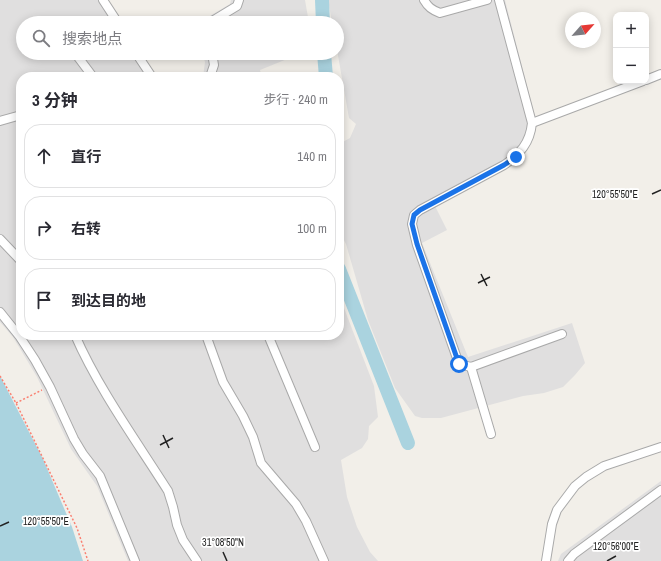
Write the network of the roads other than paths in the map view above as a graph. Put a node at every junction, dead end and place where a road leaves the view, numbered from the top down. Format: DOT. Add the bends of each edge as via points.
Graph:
graph roads {
  1 [pos="103,0"];
  2 [pos="239,0"];
  3 [pos="424,0"];
  4 [pos="487,0"];
  5 [pos="498,0"];
  6 [pos="113,16"];
  7 [pos="221,16"];
  8 [pos="80,60"];
  9 [pos="141,60"];
  10 [pos="213,60"];
  11 [pos="89,72"];
  12 [pos="149,72"];
  13 [pos="212,72"];
  14 [pos="661,74"];
  15 [pos="649,79"];
  16 [pos="635,84"];
  17 [pos="16,116"];
  18 [pos="0,121"];
  19 [pos="532,123"];
  20 [pos="0,239"];
  21 [pos="16,256"];
  22 [pos="0,312"];
  23 [pos="16,332"];
  24 [pos="562,334"];
  25 [pos="22,340"];
  26 [pos="78,340"];
  27 [pos="208,340"];
  28 [pos="270,340"];
  29 [pos="470,367"];
  30 [pos="491,434"];
  31 [pos="315,447"];
  32 [pos="661,447"];
  33 [pos="661,490"];
  34 [pos="135,561"];
  35 [pos="197,561"];
  36 [pos="324,561"];
  37 [pos="546,561"];
  38 [pos="568,561"];
  1 -- 6 [label="street"];
  2 -- 7 [label="street" via="237,6"];
  3 -- 4 [label="street" via="434,11 440,13"];
  5 -- 19 [label="street"];
  8 -- 11 [label="street"];
  9 -- 12 [label="street"];
  10 -- 13 [label="street"];
  14 -- 15 [label="street"];
  16 -- 19 [label="street"];
  17 -- 18 [label="street"];
  19 -- 29 [label="street" via="531,133 516,157 414,215 412,224 417,244 459,364"];
  20 -- 21 [label="street"];
  22 -- 23 [label="street"];
  24 -- 29 [label="street"];
  25 -- 34 [label="street" via="50,387 74,439 100,476"];
  26 -- 35 [label="street" via="105,392 168,491 183,540"];
  27 -- 36 [label="street" via="223,382 243,416 261,463 296,504"];
  28 -- 31 [label="street"];
  29 -- 30 [label="street"];
  32 -- 37 [label="street" via="604,466 575,486 557,510"];
  33 -- 38 [label="street"];
}
